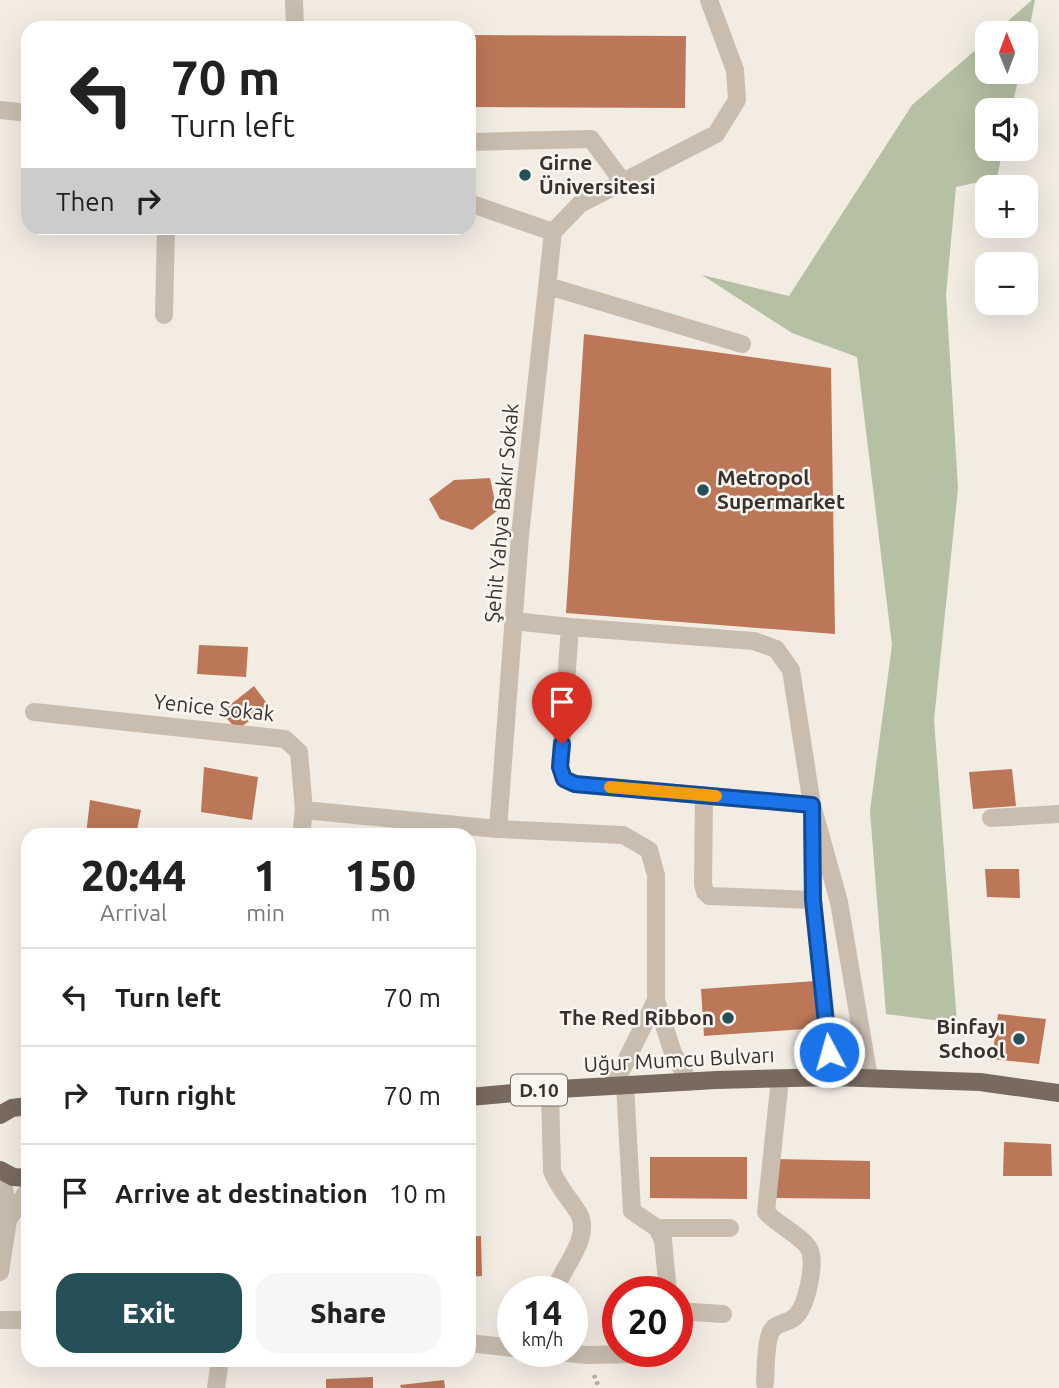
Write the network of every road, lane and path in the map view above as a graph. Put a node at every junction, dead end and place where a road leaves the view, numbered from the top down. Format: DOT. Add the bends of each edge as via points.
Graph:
graph roads {
  1 [pos="294,0"];
  2 [pos="709,0"];
  3 [pos="295,21"];
  4 [pos="0,110"];
  5 [pos="21,112"];
  6 [pos="476,142"];
  7 [pos="623,182"];
  8 [pos="476,205"];
  9 [pos="553,232"];
  10 [pos="166,235"];
  11 [pos="548,286"];
  12 [pos="164,315"];
  13 [pos="741,344"];
  14 [pos="514,621"];
  15 [pos="570,627"];
  16 [pos="34,712"];
  17 [pos="704,795"];
  18 [pos="812,805"];
  19 [pos="304,810"];
  20 [pos="1059,814"];
  21 [pos="991,818"];
  22 [pos="302,828"];
  23 [pos="498,830"];
  24 [pos="813,900"];
  25 [pos="656,1000"];
  26 [pos="832,1077"];
  27 [pos="869,1078"];
  28 [pos="780,1079"];
  29 [pos="689,1082"];
  30 [pos="617,1086"];
  31 [pos="550,1090"];
  32 [pos="1059,1093"];
  33 [pos="476,1096"];
  34 [pos="21,1107"];
  35 [pos="1,1114"];
  36 [pos="1,1170"];
  37 [pos="21,1178"];
  38 [pos="21,1200"];
  39 [pos="8,1220"];
  40 [pos="657,1228"];
  41 [pos="730,1228"];
  42 [pos="0,1272"];
  43 [pos="560,1276"];
  44 [pos="666,1276"];
  45 [pos="693,1312"];
  46 [pos="723,1314"];
  47 [pos="0,1320"];
  48 [pos="21,1320"];
  49 [pos="476,1344"];
  50 [pos="497,1346"];
  51 [pos="219,1367"];
  52 [pos="765,1382"];
  53 [pos="216,1388"];
  1 -- 3 [label="street"];
  2 -- 7 [label="street" via="735,70 737,100 716,134"];
  4 -- 5 [label="street"];
  6 -- 7 [label="street" via="592,139"];
  7 -- 9 [label="street" via="580,204"];
  8 -- 9 [label="street"];
  9 -- 11 [label="street, Şehit Yahya Bakır Sokak"];
  10 -- 12 [label="street"];
  11 -- 13 [label="street"];
  11 -- 14 [label="street, Şehit Yahya Bakır Sokak"];
  14 -- 15 [label="street"];
  14 -- 23 [label="street, Şehit Yahya Bakır Sokak"];
  15 -- 17 [label="street" via="560,767 564,779 575,784"];
  15 -- 18 [label="street" via="754,641 776,649 791,670"];
  16 -- 19 [label="street, Yenice Sokak" via="285,739 299,752"];
  17 -- 18 [label="street"];
  17 -- 24 [label="street" via="703,884 709,896"];
  18 -- 24 [label="street"];
  18 -- 27 [label="street" via="839,902"];
  19 -- 22 [label="street, Yenice Sokak"];
  19 -- 23 [label="street"];
  20 -- 21 [label="street"];
  23 -- 25 [label="street" via="623,835 649,850 656,875"];
  24 -- 26 [label="street"];
  25 -- 29 [label="street" via="673,1053"];
  25 -- 30 [label="street"];
  26 -- 27 [label="main road, Uğur Mumcu Bulvarı / D.10"];
  26 -- 28 [label="main road, Uğur Mumcu Bulvarı / D.10"];
  27 -- 32 [label="main road, Uğur Mumcu Bulvarı / D.10" via="979,1083"];
  28 -- 29 [label="main road, Uğur Mumcu Bulvarı / D.10"];
  28 -- 52 [label="street" via="766,1213 802,1239 810,1251 808,1296 795,1317 770,1332"];
  29 -- 30 [label="main road, Uğur Mumcu Bulvarı / D.10"];
  30 -- 31 [label="main road, Uğur Mumcu Bulvarı / D.10"];
  30 -- 40 [label="street" via="632,1211"];
  31 -- 33 [label="main road, Uğur Mumcu Bulvarı / D.10"];
  31 -- 43 [label="street" via="552,1171 581,1218 581,1239"];
  34 -- 35 [label="main road"];
  36 -- 37 [label="main road"];
  36 -- 39 [label="street"];
  38 -- 39 [label="street"];
  39 -- 42 [label="street"];
  40 -- 41 [label="street"];
  40 -- 44 [label="street" via="663,1240"];
  45 -- 46 [label="street"];
  47 -- 48 [label="street"];
  49 -- 50 [label="street"];
  51 -- 53 [label="street"];
}
